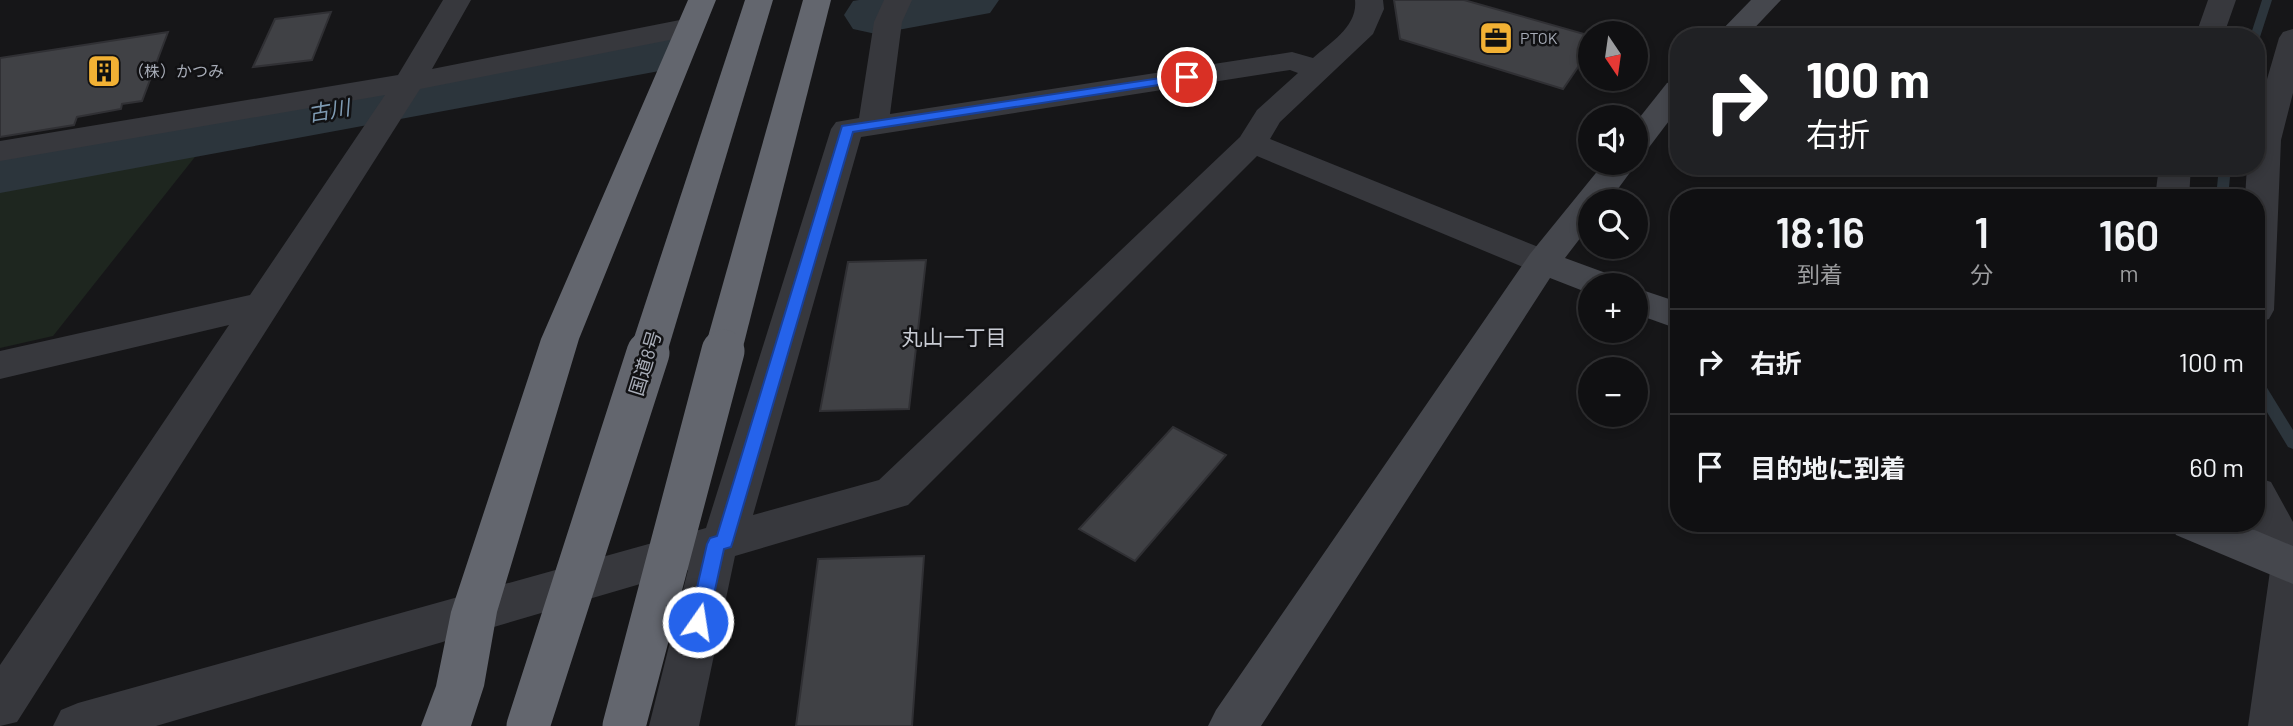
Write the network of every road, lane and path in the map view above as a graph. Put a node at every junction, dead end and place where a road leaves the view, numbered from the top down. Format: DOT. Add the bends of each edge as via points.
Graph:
graph roads {
  1 [pos="457,0"];
  2 [pos="759,0"];
  3 [pos="817,0"];
  4 [pos="1369,0"];
  5 [pos="1767,0"];
  6 [pos="2222,0"];
  7 [pos="894,8"];
  8 [pos="696,14"];
  9 [pos="1738,28"];
  10 [pos="2212,28"];
  11 [pos="2293,37"];
  12 [pos="1318,70"];
  13 [pos="409,82"];
  14 [pos="1670,99"];
  15 [pos="873,126"];
  16 [pos="1648,128"];
  17 [pos="2265,140"];
  18 [pos="1252,143"];
  19 [pos="0,151"];
  20 [pos="1612,175"];
  21 [pos="1543,262"];
  22 [pos="1578,276"];
  23 [pos="263,305"];
  24 [pos="1648,305"];
  25 [pos="1670,314"];
  26 [pos="0,365"];
  27 [pos="2265,511"];
  28 [pos="2213,532"];
  29 [pos="720,542"];
  30 [pos="2293,564"];
  31 [pos="474,612"];
  32 [pos="0,706"];
  33 [pos="78,726"];
  34 [pos="446,726"];
  35 [pos="528,726"];
  36 [pos="624,726"];
  37 [pos="674,726"];
  38 [pos="1233,726"];
  39 [pos="2273,726"];
  1 -- 13 [label="street"];
  2 -- 35 [label="highway, 国道8号, bridge"];
  3 -- 36 [label="highway, bridge"];
  4 -- 12 [label="street" via="1363,28"];
  5 -- 9 [label="street"];
  6 -- 10 [label="street"];
  7 -- 15 [label="street"];
  8 -- 13 [label="street"];
  8 -- 31 [label="highway" via="560,339"];
  11 -- 17 [label="street"];
  12 -- 15 [label="street" via="1292,61"];
  12 -- 18 [label="street" via="1268,117"];
  13 -- 19 [label="street"];
  13 -- 23 [label="street"];
  14 -- 16 [label="street"];
  15 -- 29 [label="street" via="847,129"];
  18 -- 21 [label="street"];
  18 -- 29 [label="street" via="893,493"];
  20 -- 21 [label="street"];
  21 -- 22 [label="street"];
  21 -- 38 [label="street"];
  23 -- 26 [label="street"];
  23 -- 32 [label="street"];
  24 -- 25 [label="street"];
  27 -- 30 [label="street"];
  28 -- 30 [label="street"];
  29 -- 31 [label="street"];
  29 -- 37 [label="street"];
  30 -- 39 [label="street"];
  31 -- 33 [label="street"];
  31 -- 34 [label="highway" via="460,686"];
}
